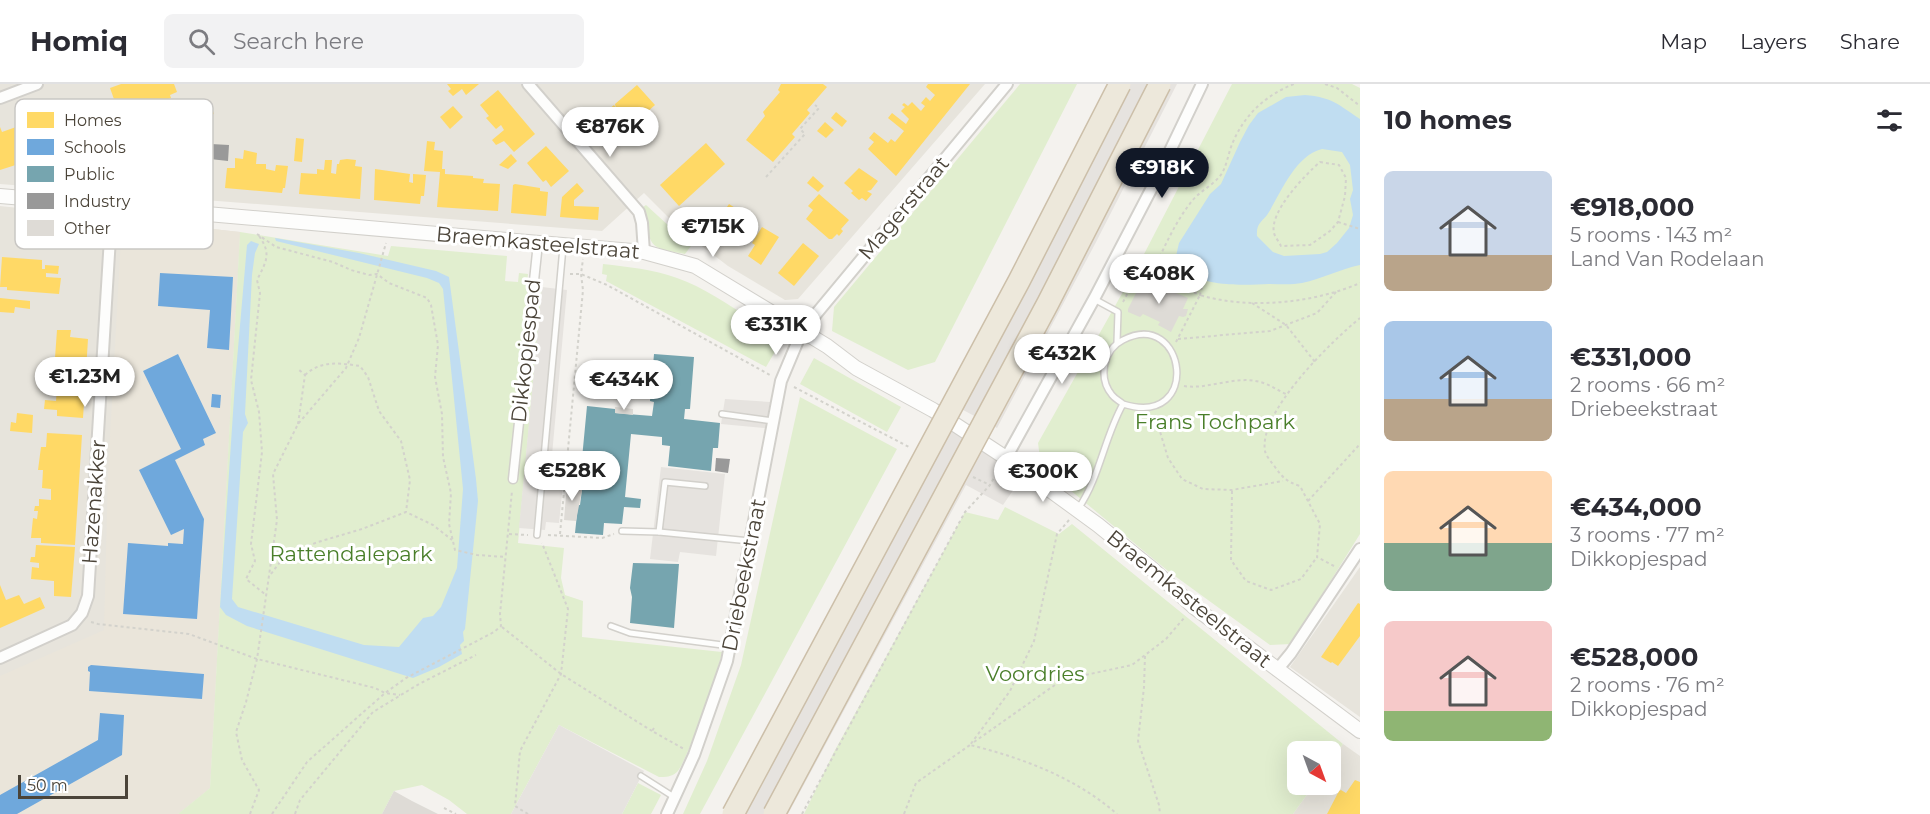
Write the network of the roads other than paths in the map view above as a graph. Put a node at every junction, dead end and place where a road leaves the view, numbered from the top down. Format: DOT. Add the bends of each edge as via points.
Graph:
graph roads {
  1 [pos="37,84"];
  2 [pos="528,84"];
  3 [pos="1006,84"];
  4 [pos="1120,84"];
  5 [pos="1161,84"];
  6 [pos="1202,84"];
  7 [pos="0,98"];
  8 [pos="0,196"];
  9 [pos="15,197"];
  10 [pos="213,214"];
  11 [pos="538,243"];
  12 [pos="564,246"];
  13 [pos="109,249"];
  14 [pos="644,252"];
  15 [pos="1094,299"];
  16 [pos="802,332"];
  17 [pos="1117,342"];
  18 [pos="1123,404"];
  19 [pos="722,414"];
  20 [pos="774,421"];
  21 [pos="1006,458"];
  22 [pos="513,479"];
  23 [pos="705,486"];
  24 [pos="1078,509"];
  25 [pos="622,531"];
  26 [pos="659,532"];
  27 [pos="537,535"];
  28 [pos="750,541"];
  29 [pos="1360,549"];
  30 [pos="610,626"];
  31 [pos="730,646"];
  32 [pos="0,658"];
  33 [pos="1277,670"];
  34 [pos="1360,731"];
  35 [pos="641,776"];
  36 [pos="675,798"];
  37 [pos="667,814"];
  38 [pos="733,814"];
  39 [pos="774,814"];
  1 -- 7 [label="street"];
  2 -- 14 [label="street" via="639,212"];
  3 -- 16 [label="street, Magerstraat"];
  4 -- 38 [label="highway, bridge" via="1019,281"];
  5 -- 39 [label="highway, bridge" via="1043,314"];
  6 -- 15 [label="street"];
  8 -- 9 [label="street, Braemkasteelstraat"];
  10 -- 11 [label="street, Braemkasteelstraat"];
  11 -- 12 [label="street, Braemkasteelstraat"];
  11 -- 22 [label="street, Dikkopjespad"];
  12 -- 14 [label="street, Braemkasteelstraat"];
  12 -- 27 [label="lane"];
  13 -- 32 [label="street, Hazenakker" via="88,596 80,617 63,630"];
  14 -- 16 [label="street, Braemkasteelstraat" via="696,266"];
  15 -- 17 [label="lane" via="1118,312"];
  15 -- 21 [label="street"];
  16 -- 20 [label="street, Driebeekstraat" via="781,381"];
  16 -- 21 [label="street, Braemkasteelstraat"];
  17 -- 18 [label="lane" via="1108,354 1105,382"];
  17 -- 18 [label="lane" via="1145,334 1170,348 1177,361 1175,385 1164,400 1151,407"];
  18 -- 24 [label="lane" via="1089,492"];
  19 -- 20 [label="lane"];
  20 -- 28 [label="street, Driebeekstraat"];
  21 -- 24 [label="street, Braemkasteelstraat"];
  23 -- 26 [label="lane" via="665,482"];
  24 -- 33 [label="street, Braemkasteelstraat" via="1194,607"];
  25 -- 26 [label="lane"];
  26 -- 28 [label="lane"];
  28 -- 31 [label="street, Driebeekstraat"];
  29 -- 33 [label="street"];
  30 -- 31 [label="lane" via="630,633"];
  31 -- 36 [label="street, Driebeekstraat" via="694,755"];
  33 -- 34 [label="street, Braemkasteelstraat"];
  35 -- 36 [label="lane"];
  36 -- 37 [label="street, Driebeekstraat"];
}
